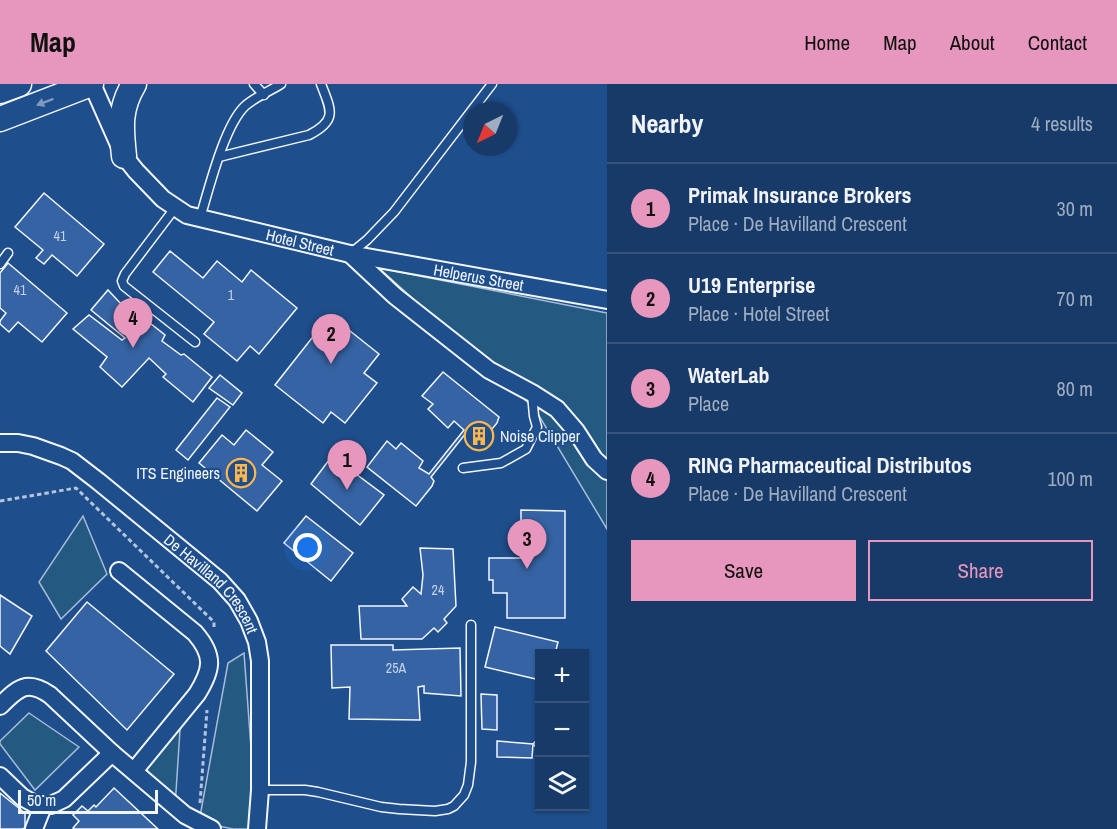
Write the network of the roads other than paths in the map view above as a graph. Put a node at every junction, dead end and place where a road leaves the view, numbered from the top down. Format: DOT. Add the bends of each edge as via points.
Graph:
graph roads {
  1 [pos="19,84"];
  2 [pos="91,84"];
  3 [pos="134,84"];
  4 [pos="254,84"];
  5 [pos="281,84"];
  6 [pos="321,84"];
  7 [pos="492,84"];
  8 [pos="0,91"];
  9 [pos="264,95"];
  10 [pos="0,119"];
  11 [pos="124,156"];
  12 [pos="219,157"];
  13 [pos="175,208"];
  14 [pos="200,218"];
  15 [pos="8,253"];
  16 [pos="350,254"];
  17 [pos="0,264"];
  18 [pos="607,300"];
  19 [pos="195,342"];
  20 [pos="532,393"];
  21 [pos="0,443"];
  22 [pos="462,468"];
  23 [pos="607,471"];
  24 [pos="119,571"];
  25 [pos="471,625"];
  26 [pos="0,705"];
  27 [pos="112,753"];
  28 [pos="134,771"];
  29 [pos="0,776"];
  30 [pos="260,790"];
  31 [pos="43,806"];
  32 [pos="188,822"];
  33 [pos="34,829"];
  34 [pos="212,829"];
  35 [pos="257,829"];
  1 -- 8 [label="street"];
  2 -- 10 [label="street, one-way"];
  2 -- 11 [label="street, Hotel Street"];
  3 -- 11 [label="street" via="122,115"];
  4 -- 9 [label="lane"];
  5 -- 9 [label="lane"];
  6 -- 12 [label="lane" via="330,109 326,124 318,130"];
  7 -- 16 [label="lane" via="394,212"];
  9 -- 12 [label="lane" via="245,106 236,117"];
  11 -- 13 [label="street, Hotel Street" via="152,189"];
  12 -- 14 [label="lane"];
  13 -- 14 [label="street, Hotel Street"];
  13 -- 19 [label="lane" via="122,281"];
  14 -- 16 [label="street, Hotel Street"];
  15 -- 17 [label="lane"];
  16 -- 18 [label="street, Helperus Street"];
  16 -- 20 [label="street, Hotel Street" via="395,296 489,370"];
  20 -- 22 [label="lane" via="537,427 526,448 501,463"];
  20 -- 23 [label="street, Hotel Street" via="557,409"];
  21 -- 30 [label="street, De Havilland Crescent" via="33,446 72,461 220,581 237,600 259,651"];
  24 -- 28 [label="street" via="195,633 210,658 205,681"];
  25 -- 30 [label="lane" via="471,762 468,785 454,806 435,811 399,809 305,790"];
  26 -- 27 [label="street" via="19,689 41,689"];
  27 -- 28 [label="street"];
  27 -- 31 [label="street" via="64,799"];
  28 -- 32 [label="street"];
  29 -- 31 [label="street" via="22,797"];
  30 -- 35 [label="street, De Havilland Crescent"];
  31 -- 33 [label="street"];
  32 -- 34 [label="street"];
}
